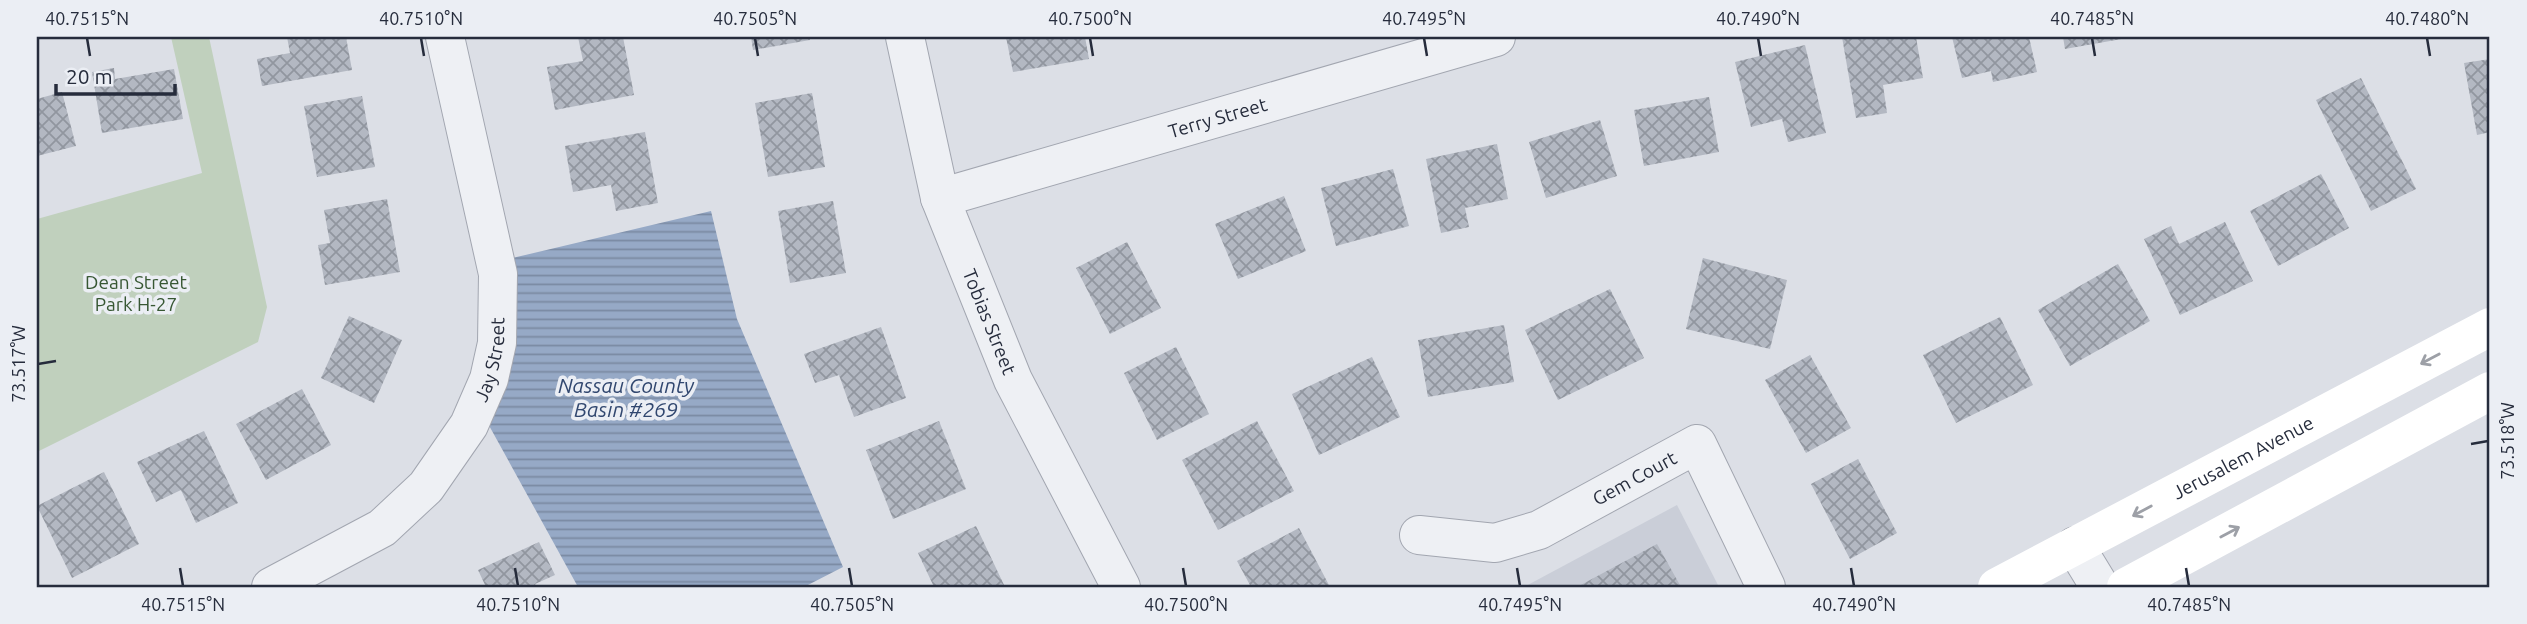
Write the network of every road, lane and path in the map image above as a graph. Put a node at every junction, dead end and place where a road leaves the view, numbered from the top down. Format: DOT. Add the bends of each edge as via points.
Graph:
graph roads {
  1 [pos="446,37"];
  2 [pos="905,37"];
  3 [pos="1496,37"];
  4 [pos="940,198"];
  5 [pos="2490,327"];
  6 [pos="2490,391"];
  7 [pos="1419,535"];
  8 [pos="2075,546"];
  9 [pos="271,587"];
  10 [pos="1121,587"];
  11 [pos="1766,587"];
  12 [pos="1997,587"];
  13 [pos="2100,587"];
  14 [pos="2126,587"];
  1 -- 9 [label="street, Jay Street" via="498,274 497,343 489,379 469,425 426,487 382,528"];
  2 -- 4 [label="street, Tobias Street"];
  3 -- 4 [label="street, Terry Street"];
  4 -- 10 [label="street, Tobias Street" via="1013,380"];
  5 -- 8 [label="main road, Jerusalem Avenue, one-way"];
  14 -- 6 [label="main road, one-way"];
  7 -- 11 [label="street, Gem Court" via="1495,543 1539,530 1697,444"];
  8 -- 12 [label="main road, Jerusalem Avenue"];
  8 -- 13 [label="street"];
}
